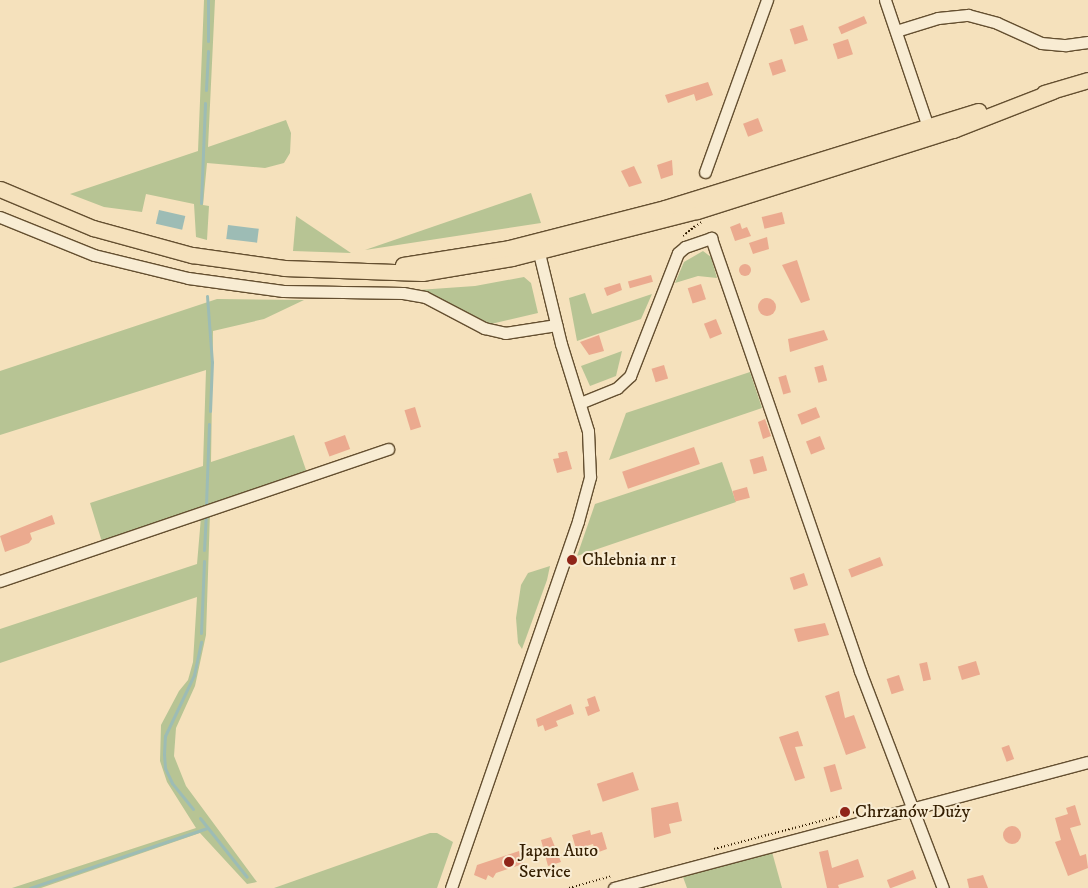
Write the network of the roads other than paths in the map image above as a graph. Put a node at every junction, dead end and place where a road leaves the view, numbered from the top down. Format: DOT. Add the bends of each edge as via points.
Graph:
graph roads {
  1 [pos="767,0"];
  2 [pos="885,0"];
  3 [pos="896,31"];
  4 [pos="1088,42"];
  5 [pos="1088,80"];
  6 [pos="929,132"];
  7 [pos="705,172"];
  8 [pos="0,189"];
  9 [pos="0,217"];
  10 [pos="538,247"];
  11 [pos="556,325"];
  12 [pos="580,403"];
  13 [pos="388,449"];
  14 [pos="0,580"];
  15 [pos="1088,762"];
  16 [pos="914,808"];
  17 [pos="451,888"];
  18 [pos="614,888"];
  19 [pos="943,888"];
  1 -- 7 [label="street"];
  2 -- 3 [label="street"];
  3 -- 4 [label="street" via="938,18 968,15 997,23 1040,43 1066,46"];
  3 -- 6 [label="street"];
  5 -- 6 [label="main road"];
  6 -- 10 [label="main road"];
  8 -- 10 [label="main road" via="93,228 168,250 268,267 356,270"];
  9 -- 11 [label="street" via="94,255 188,278 283,291 403,293 425,297 484,328 505,333"];
  10 -- 11 [label="street"];
  11 -- 12 [label="street"];
  12 -- 16 [label="street" via="610,392 630,376 671,267 683,249 711,238 860,671"];
  12 -- 17 [label="street" via="590,445 586,494"];
  13 -- 14 [label="street"];
  15 -- 16 [label="street"];
  16 -- 18 [label="street"];
  16 -- 19 [label="street"];
}
